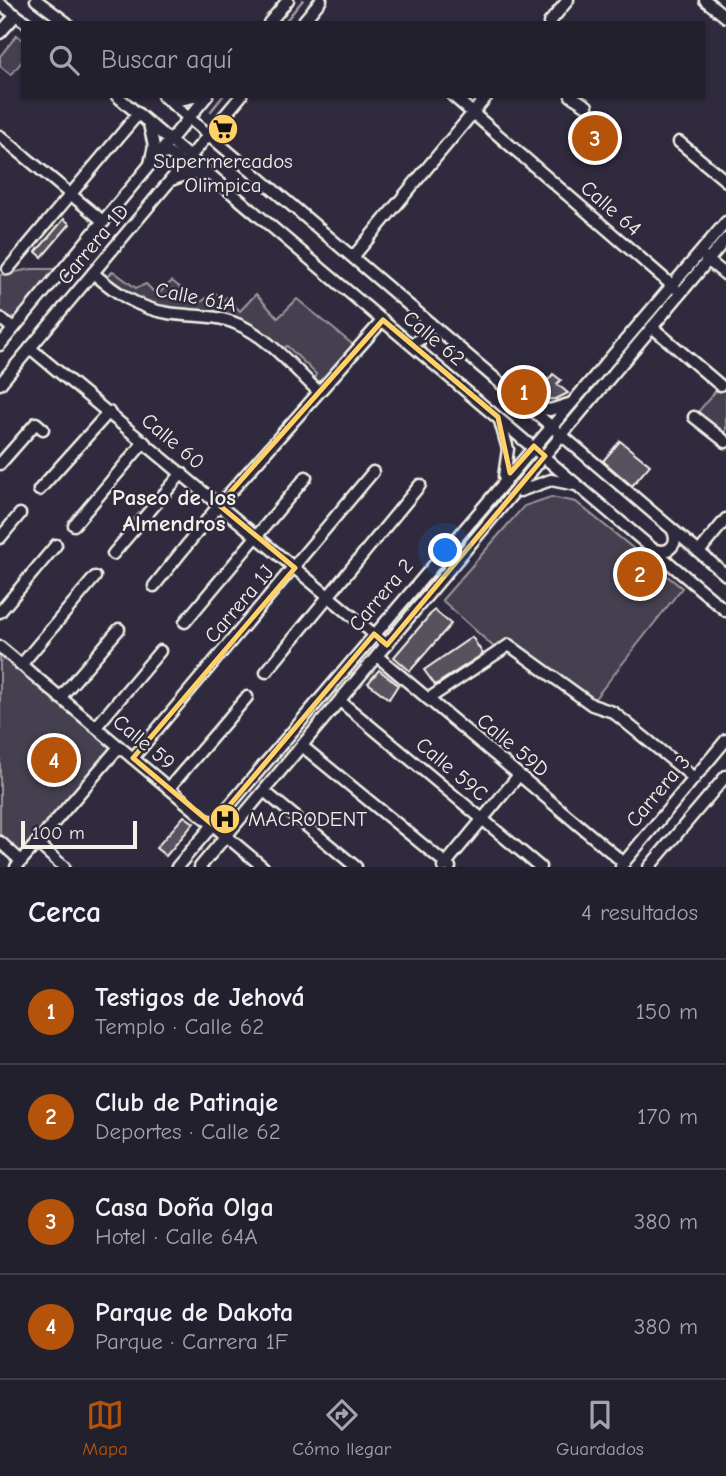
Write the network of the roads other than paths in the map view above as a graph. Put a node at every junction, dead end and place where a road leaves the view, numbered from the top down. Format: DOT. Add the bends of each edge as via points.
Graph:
graph roads {
  1 [pos="37,0"];
  2 [pos="288,0"];
  3 [pos="321,0"];
  4 [pos="568,0"];
  5 [pos="705,0"];
  6 [pos="0,4"];
  7 [pos="16,15"];
  8 [pos="726,17"];
  9 [pos="24,21"];
  10 [pos="63,21"];
  11 [pos="271,21"];
  12 [pos="304,21"];
  13 [pos="551,21"];
  14 [pos="0,33"];
  15 [pos="119,98"];
  16 [pos="164,98"];
  17 [pos="168,98"];
  18 [pos="188,98"];
  19 [pos="205,98"];
  20 [pos="239,98"];
  21 [pos="455,98"];
  22 [pos="485,98"];
  23 [pos="574,98"];
  24 [pos="587,106"];
  25 [pos="138,114"];
  26 [pos="473,114"];
  27 [pos="223,117"];
  28 [pos="190,118"];
  29 [pos="149,124"];
  30 [pos="209,134"];
  31 [pos="0,135"];
  32 [pos="170,141"];
  33 [pos="679,142"];
  34 [pos="226,149"];
  35 [pos="158,156"];
  36 [pos="190,158"];
  37 [pos="149,167"];
  38 [pos="178,172"];
  39 [pos="211,175"];
  40 [pos="170,181"];
  41 [pos="726,181"];
  42 [pos="69,193"];
  43 [pos="104,222"];
  44 [pos="726,222"];
  45 [pos="726,239"];
  46 [pos="353,257"];
  47 [pos="704,257"];
  48 [pos="8,269"];
  49 [pos="93,273"];
  50 [pos="726,275"];
  51 [pos="672,286"];
  52 [pos="680,293"];
  53 [pos="0,318"];
  54 [pos="383,320"];
  55 [pos="430,323"];
  56 [pos="652,327"];
  57 [pos="13,330"];
  58 [pos="412,344"];
  59 [pos="0,345"];
  60 [pos="30,348"];
  61 [pos="0,384"];
  62 [pos="720,386"];
  63 [pos="319,392"];
  64 [pos="521,402"];
  65 [pos="572,402"];
  66 [pos="108,412"];
  67 [pos="694,416"];
  68 [pos="498,417"];
  69 [pos="577,417"];
  70 [pos="39,426"];
  71 [pos="550,428"];
  72 [pos="561,438"];
  73 [pos="144,442"];
  74 [pos="726,442"];
  75 [pos="534,446"];
  76 [pos="545,456"];
  77 [pos="584,456"];
  78 [pos="0,464"];
  79 [pos="373,472"];
  80 [pos="182,473"];
  81 [pos="306,477"];
  82 [pos="502,482"];
  83 [pos="419,485"];
  84 [pos="580,487"];
  85 [pos="39,490"];
  86 [pos="514,495"];
  87 [pos="219,505"];
  88 [pos="20,514"];
  89 [pos="726,519"];
  90 [pos="74,525"];
  91 [pos="674,531"];
  92 [pos="256,536"];
  93 [pos="0,538"];
  94 [pos="56,545"];
  95 [pos="655,550"];
  96 [pos="699,552"];
  97 [pos="113,554"];
  98 [pos="431,566"];
  99 [pos="295,568"];
  100 [pos="726,575"];
  101 [pos="445,576"];
  102 [pos="95,577"];
  103 [pos="154,586"];
  104 [pos="328,597"];
  105 [pos="0,611"];
  106 [pos="726,611"];
  107 [pos="185,622"];
  108 [pos="118,629"];
  109 [pos="374,634"];
  110 [pos="387,645"];
  111 [pos="0,647"];
  112 [pos="160,651"];
  113 [pos="377,656"];
  114 [pos="22,665"];
  115 [pos="266,672"];
  116 [pos="247,697"];
  117 [pos="60,698"];
  118 [pos="428,699"];
  119 [pos="340,701"];
  120 [pos="96,727"];
  121 [pos="726,740"];
  122 [pos="302,746"];
  123 [pos="119,747"];
  124 [pos="133,758"];
  125 [pos="519,775"];
  126 [pos="726,776"];
  127 [pos="694,778"];
  128 [pos="169,788"];
  129 [pos="264,791"];
  130 [pos="482,819"];
  131 [pos="213,825"];
  132 [pos="226,836"];
  133 [pos="0,842"];
  134 [pos="37,843"];
  135 [pos="19,864"];
  136 [pos="622,865"];
  137 [pos="446,866"];
  138 [pos="64,867"];
  139 [pos="177,867"];
  140 [pos="200,867"];
  141 [pos="263,867"];
  142 [pos="356,867"];
  143 [pos="540,867"];
  144 [pos="649,867"];
  1 -- 10 [label="street"];
  2 -- 11 [label="street"];
  3 -- 12 [label="street"];
  4 -- 13 [label="street"];
  5 -- 8 [label="street"];
  6 -- 7 [label="street"];
  7 -- 9 [label="street"];
  7 -- 14 [label="street"];
  15 -- 25 [label="street, Calle 62"];
  16 -- 28 [label="street, Calle 62"];
  17 -- 18 [label="street"];
  19 -- 28 [label="street, Carrera 1D"];
  20 -- 27 [label="street, Carrera 1D"];
  21 -- 26 [label="street, Calle 64"];
  22 -- 26 [label="street"];
  23 -- 24 [label="street"];
  25 -- 29 [label="street, Calle 62"];
  25 -- 42 [label="street"];
  26 -- 46 [label="street"];
  26 -- 51 [label="street, Calle 64"];
  27 -- 30 [label="street, Carrera 1D"];
  27 -- 34 [label="street"];
  28 -- 30 [label="street, Calle 62"];
  28 -- 32 [label="street, Carrera 1D"];
  29 -- 32 [label="street, Calle 62"];
  29 -- 37 [label="street" via="154,145"];
  30 -- 34 [label="street, Calle 62"];
  30 -- 36 [label="street, Carrera 1D"];
  31 -- 42 [label="street"];
  32 -- 35 [label="street, Carrera 1D"];
  32 -- 36 [label="street, Calle 62"];
  33 -- 41 [label="street"];
  34 -- 46 [label="street, Calle 62"];
  35 -- 37 [label="street, Carrera 1D"];
  35 -- 38 [label="street" via="173,154 179,162"];
  36 -- 38 [label="street, Carrera 1D"];
  36 -- 39 [label="street, Calle 62"];
  37 -- 43 [label="street, Carrera 1D"];
  38 -- 40 [label="street, Carrera 1D"];
  39 -- 40 [label="street" via="190,173"];
  39 -- 54 [label="street, Calle 62"];
  40 -- 49 [label="street, Carrera 1D"];
  42 -- 43 [label="street"];
  42 -- 48 [label="street"];
  43 -- 57 [label="street, Carrera 1D"];
  44 -- 47 [label="street, Carrera 2"];
  45 -- 47 [label="street, Carrera 2"];
  46 -- 55 [label="street, Calle 62"];
  47 -- 50 [label="street"];
  47 -- 51 [label="street, Carrera 2"];
  47 -- 52 [label="street, Carrera 2"];
  49 -- 60 [label="street, Carrera 1D"];
  49 -- 63 [label="street, Calle 61A" via="139,305 240,325"];
  51 -- 52 [label="street, Calle 64"];
  51 -- 65 [label="street, Carrera 2"];
  52 -- 56 [label="street, Carrera 2"];
  53 -- 57 [label="street"];
  54 -- 58 [label="street, Calle 62"];
  54 -- 63 [label="street"];
  55 -- 58 [label="street" via="424,337"];
  55 -- 64 [label="street, Calle 62"];
  56 -- 62 [label="street"];
  56 -- 69 [label="street, Carrera 2"];
  57 -- 59 [label="street, Carrera 1D"];
  58 -- 68 [label="street, Calle 62"];
  60 -- 61 [label="street, Carrera 1D"];
  60 -- 66 [label="street, Calle 60"];
  63 -- 87 [label="street"];
  64 -- 65 [label="street" via="542,410"];
  64 -- 71 [label="street, Calle 62"];
  65 -- 71 [label="street, Carrera 2"];
  66 -- 73 [label="street, Calle 60"];
  66 -- 85 [label="street"];
  67 -- 74 [label="street"];
  68 -- 75 [label="street, Calle 62"];
  68 -- 82 [label="street" via="508,449"];
  69 -- 72 [label="street, Carrera 2"];
  69 -- 77 [label="street" via="574,436"];
  70 -- 78 [label="street"];
  71 -- 72 [label="street, Calle 62"];
  71 -- 75 [label="street, Carrera 2"];
  72 -- 76 [label="street, Carrera 2"];
  72 -- 77 [label="street, Calle 62"];
  73 -- 80 [label="street, Calle 60"];
  73 -- 90 [label="street"];
  75 -- 76 [label="street, Calle 62"];
  75 -- 82 [label="street, Carrera 2"];
  76 -- 84 [label="street, Calle 62"];
  76 -- 86 [label="street, Carrera 2"];
  77 -- 91 [label="street, Calle 62"];
  79 -- 99 [label="street, Carrera 1J"];
  80 -- 87 [label="street, Calle 60"];
  80 -- 97 [label="street"];
  81 -- 92 [label="street"];
  82 -- 98 [label="street, Carrera 2"];
  83 -- 104 [label="street"];
  84 -- 86 [label="street" via="551,481"];
  84 -- 95 [label="street, Calle 62"];
  86 -- 101 [label="street, Carrera 2"];
  87 -- 92 [label="street, Calle 60"];
  87 -- 103 [label="street"];
  88 -- 93 [label="street"];
  89 -- 96 [label="street"];
  91 -- 95 [label="street" via="672,548"];
  91 -- 96 [label="street, Calle 62"];
  92 -- 99 [label="street, Calle 60"];
  92 -- 107 [label="street"];
  94 -- 105 [label="street"];
  95 -- 106 [label="street, Calle 62"];
  96 -- 100 [label="street, Calle 62"];
  98 -- 101 [label="street"];
  98 -- 109 [label="street, Carrera 2"];
  99 -- 104 [label="street, Calle 60"];
  99 -- 124 [label="street, Carrera 1J"];
  101 -- 110 [label="street, Carrera 2"];
  102 -- 114 [label="street"];
  104 -- 109 [label="street, Calle 60"];
  104 -- 115 [label="street"];
  108 -- 117 [label="street"];
  109 -- 110 [label="street, Calle 60"];
  109 -- 131 [label="street, Carrera 2"];
  110 -- 113 [label="street, Carrera 2"];
  111 -- 114 [label="street, Calle 59"];
  112 -- 120 [label="street"];
  113 -- 118 [label="street, Calle 59D"];
  113 -- 119 [label="street, Carrera 2"];
  114 -- 117 [label="street, Calle 59"];
  116 -- 128 [label="street"];
  117 -- 120 [label="street, Calle 59"];
  118 -- 125 [label="street, Calle 59D"];
  118 -- 127 [label="street" via="509,645 592,705 613,712"];
  119 -- 122 [label="street, Carrera 2"];
  119 -- 130 [label="street, Calle 59C"];
  120 -- 123 [label="street, Calle 59"];
  121 -- 127 [label="street, Carrera 3"];
  122 -- 129 [label="street, Carrera 2"];
  122 -- 137 [label="street"];
  123 -- 124 [label="street, Calle 59"];
  123 -- 134 [label="street"];
  124 -- 128 [label="street, Calle 59"];
  125 -- 130 [label="street"];
  125 -- 136 [label="street, Calle 59D"];
  126 -- 144 [label="street, Carrera 3"];
  127 -- 136 [label="street, Carrera 3"];
  128 -- 131 [label="street, Calle 59"];
  129 -- 132 [label="street, Carrera 2"];
  129 -- 142 [label="street"];
  130 -- 137 [label="street"];
  130 -- 143 [label="street, Calle 59C"];
  131 -- 132 [label="street, Calle 59"];
  131 -- 139 [label="street, Carrera 2"];
  132 -- 140 [label="street, Carrera 2"];
  132 -- 141 [label="street, Calle 59"];
  133 -- 135 [label="street"];
  134 -- 135 [label="street"];
  134 -- 138 [label="street"];
}
